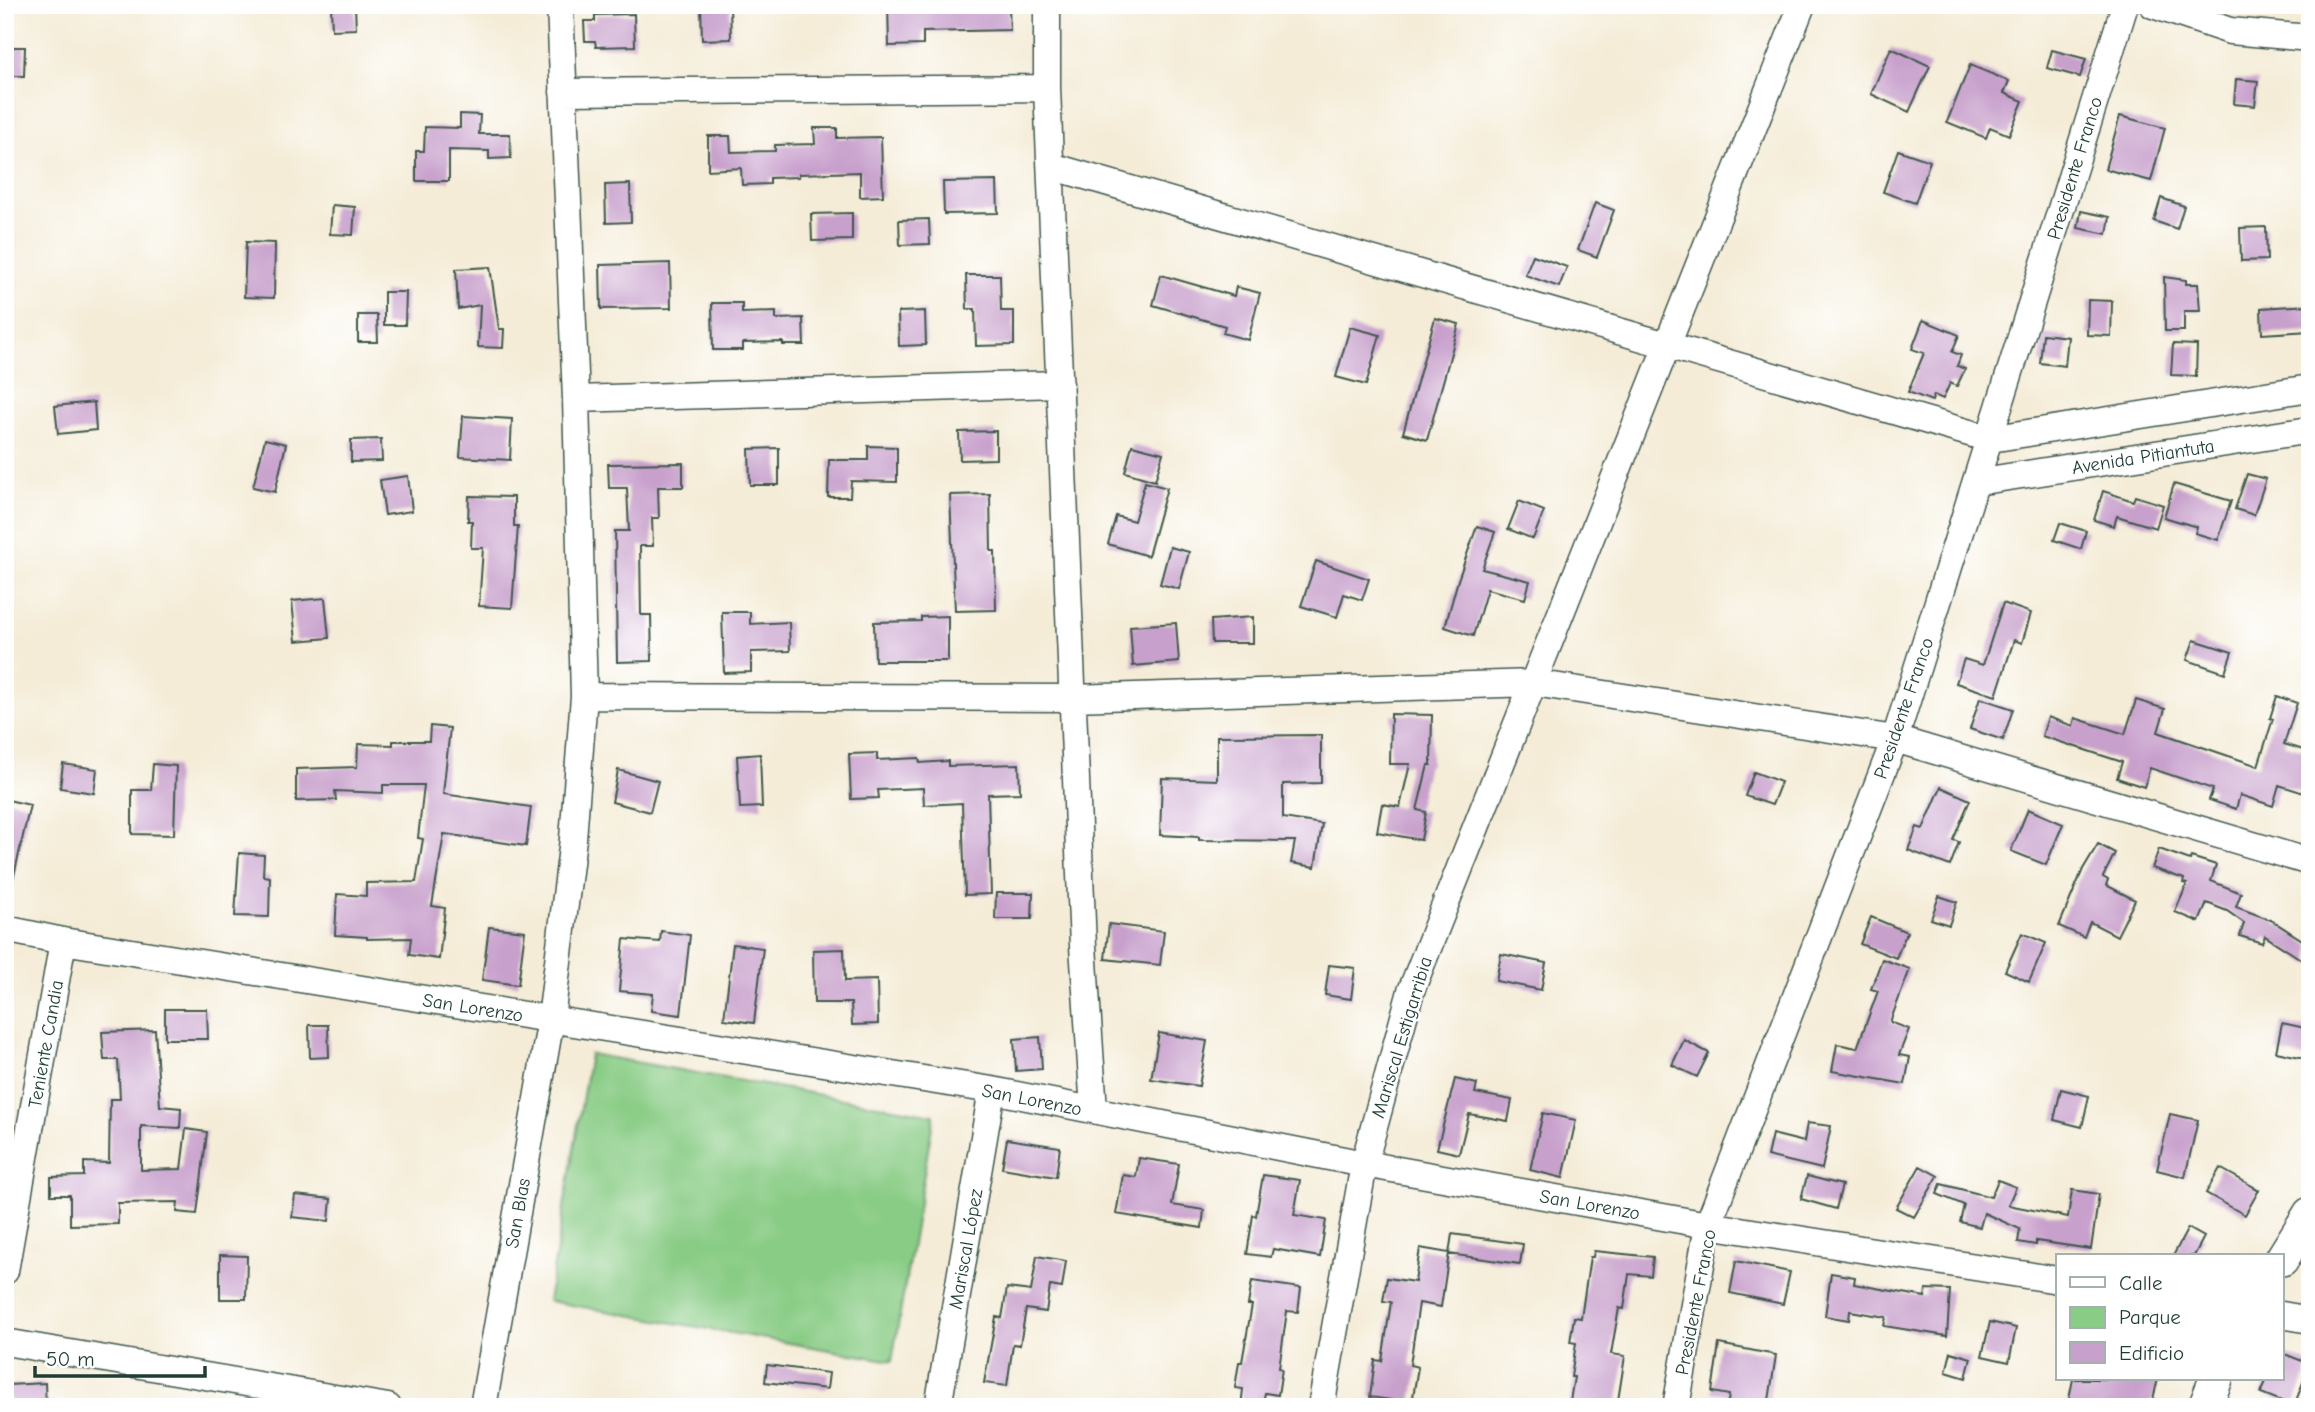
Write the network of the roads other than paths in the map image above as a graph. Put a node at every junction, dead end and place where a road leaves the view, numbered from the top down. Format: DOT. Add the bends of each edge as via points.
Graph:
graph roads {
  1 [pos="560,5"];
  2 [pos="1047,5"];
  3 [pos="1802,5"];
  4 [pos="2124,5"];
  5 [pos="2153,5"];
  6 [pos="2310,38"];
  7 [pos="1047,88"];
  8 [pos="563,92"];
  9 [pos="1051,166"];
  10 [pos="1667,345"];
  11 [pos="1060,384"];
  12 [pos="2310,388"];
  13 [pos="576,399"];
  14 [pos="2310,430"];
  15 [pos="1990,439"];
  16 [pos="1976,482"];
  17 [pos="1534,683"];
  18 [pos="584,696"];
  19 [pos="1073,698"];
  20 [pos="1895,739"];
  21 [pos="2310,862"];
  22 [pos="5,929"];
  23 [pos="64,941"];
  24 [pos="551,1019"];
  25 [pos="992,1090"];
  26 [pos="1094,1110"];
  27 [pos="1364,1164"];
  28 [pos="2310,1214"];
  29 [pos="1709,1225"];
  30 [pos="2284,1256"];
  31 [pos="5,1271"];
  32 [pos="2056,1280"];
  33 [pos="2284,1315"];
  34 [pos="2310,1320"];
  35 [pos="5,1342"];
  36 [pos="2216,1380"];
  37 [pos="388,1407"];
  38 [pos="483,1407"];
  39 [pos="938,1407"];
  40 [pos="1321,1407"];
  41 [pos="1676,1407"];
  42 [pos="2205,1407"];
  1 -- 8 [label="street, San Blas"];
  2 -- 7 [label="street"];
  3 -- 10 [label="street, Mariscal Estigarribia"];
  4 -- 15 [label="street, Presidente Franco"];
  5 -- 6 [label="street" via="2230,31"];
  7 -- 8 [label="street"];
  7 -- 9 [label="street"];
  8 -- 13 [label="street, San Blas"];
  9 -- 10 [label="street"];
  9 -- 11 [label="street"];
  10 -- 15 [label="street"];
  10 -- 17 [label="street, Mariscal Estigarribia"];
  11 -- 13 [label="street"];
  11 -- 19 [label="street"];
  12 -- 15 [label="street"];
  13 -- 18 [label="street, San Blas"];
  14 -- 16 [label="street, Avenida Pitiantuta"];
  15 -- 16 [label="street, Presidente Franco"];
  16 -- 20 [label="street, Presidente Franco"];
  17 -- 19 [label="street"];
  17 -- 20 [label="street"];
  17 -- 27 [label="street, Mariscal Estigarribia" via="1411,991"];
  18 -- 19 [label="street"];
  18 -- 24 [label="street, San Blas" via="573,839"];
  19 -- 26 [label="street"];
  20 -- 21 [label="street"];
  20 -- 29 [label="street, Presidente Franco"];
  22 -- 23 [label="street, San Lorenzo"];
  23 -- 24 [label="street, San Lorenzo"];
  23 -- 31 [label="street, Teniente Candia"];
  24 -- 25 [label="street, San Lorenzo"];
  24 -- 38 [label="street, San Blas"];
  25 -- 26 [label="street, San Lorenzo"];
  25 -- 39 [label="street, Mariscal López"];
  26 -- 27 [label="street, San Lorenzo"];
  27 -- 29 [label="street, San Lorenzo"];
  27 -- 40 [label="street, Mariscal Estigarribia"];
  28 -- 30 [label="main road"];
  29 -- 32 [label="street, San Lorenzo"];
  29 -- 41 [label="street, Presidente Franco"];
  33 -- 34 [label="street"];
  35 -- 37 [label="street"];
  36 -- 42 [label="main road"];
}
